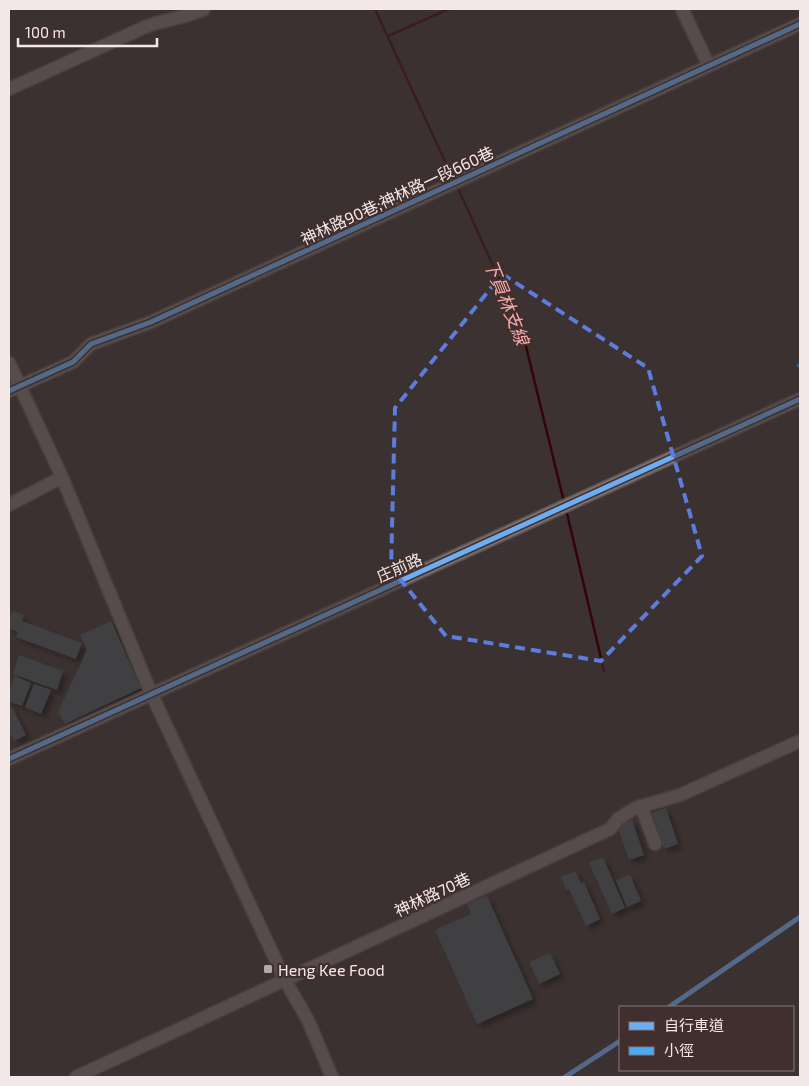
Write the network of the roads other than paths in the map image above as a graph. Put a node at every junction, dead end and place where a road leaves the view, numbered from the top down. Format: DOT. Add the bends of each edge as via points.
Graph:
graph roads {
  1 [pos="204,9"];
  2 [pos="682,9"];
  3 [pos="800,24"];
  4 [pos="709,66"];
  5 [pos="9,89"];
  6 [pos="9,363"];
  7 [pos="14,389"];
  8 [pos="800,399"];
  9 [pos="62,477"];
  10 [pos="9,505"];
  11 [pos="151,692"];
  12 [pos="800,741"];
  13 [pos="9,759"];
  14 [pos="641,806"];
  15 [pos="655,844"];
  16 [pos="285,980"];
  17 [pos="76,1077"];
  18 [pos="332,1077"];
  1 -- 5 [label="street" via="190,16 161,20"];
  2 -- 4 [label="street"];
  3 -- 4 [label="street, 神林路90巷;神林路一段660巷"];
  4 -- 7 [label="street, 神林路90巷;神林路一段660巷" via="151,322 91,344 73,362"];
  6 -- 7 [label="street"];
  7 -- 9 [label="street"];
  8 -- 11 [label="street, 庄前路"];
  9 -- 10 [label="street"];
  9 -- 11 [label="street"];
  11 -- 13 [label="street, 庄前路"];
  11 -- 16 [label="street"];
  12 -- 14 [label="street, 神林路70巷" via="680,795"];
  14 -- 15 [label="street"];
  14 -- 16 [label="street, 神林路70巷" via="618,819 610,830"];
  16 -- 17 [label="street, 神林路70巷"];
  16 -- 18 [label="street" via="308,1020"];
}
